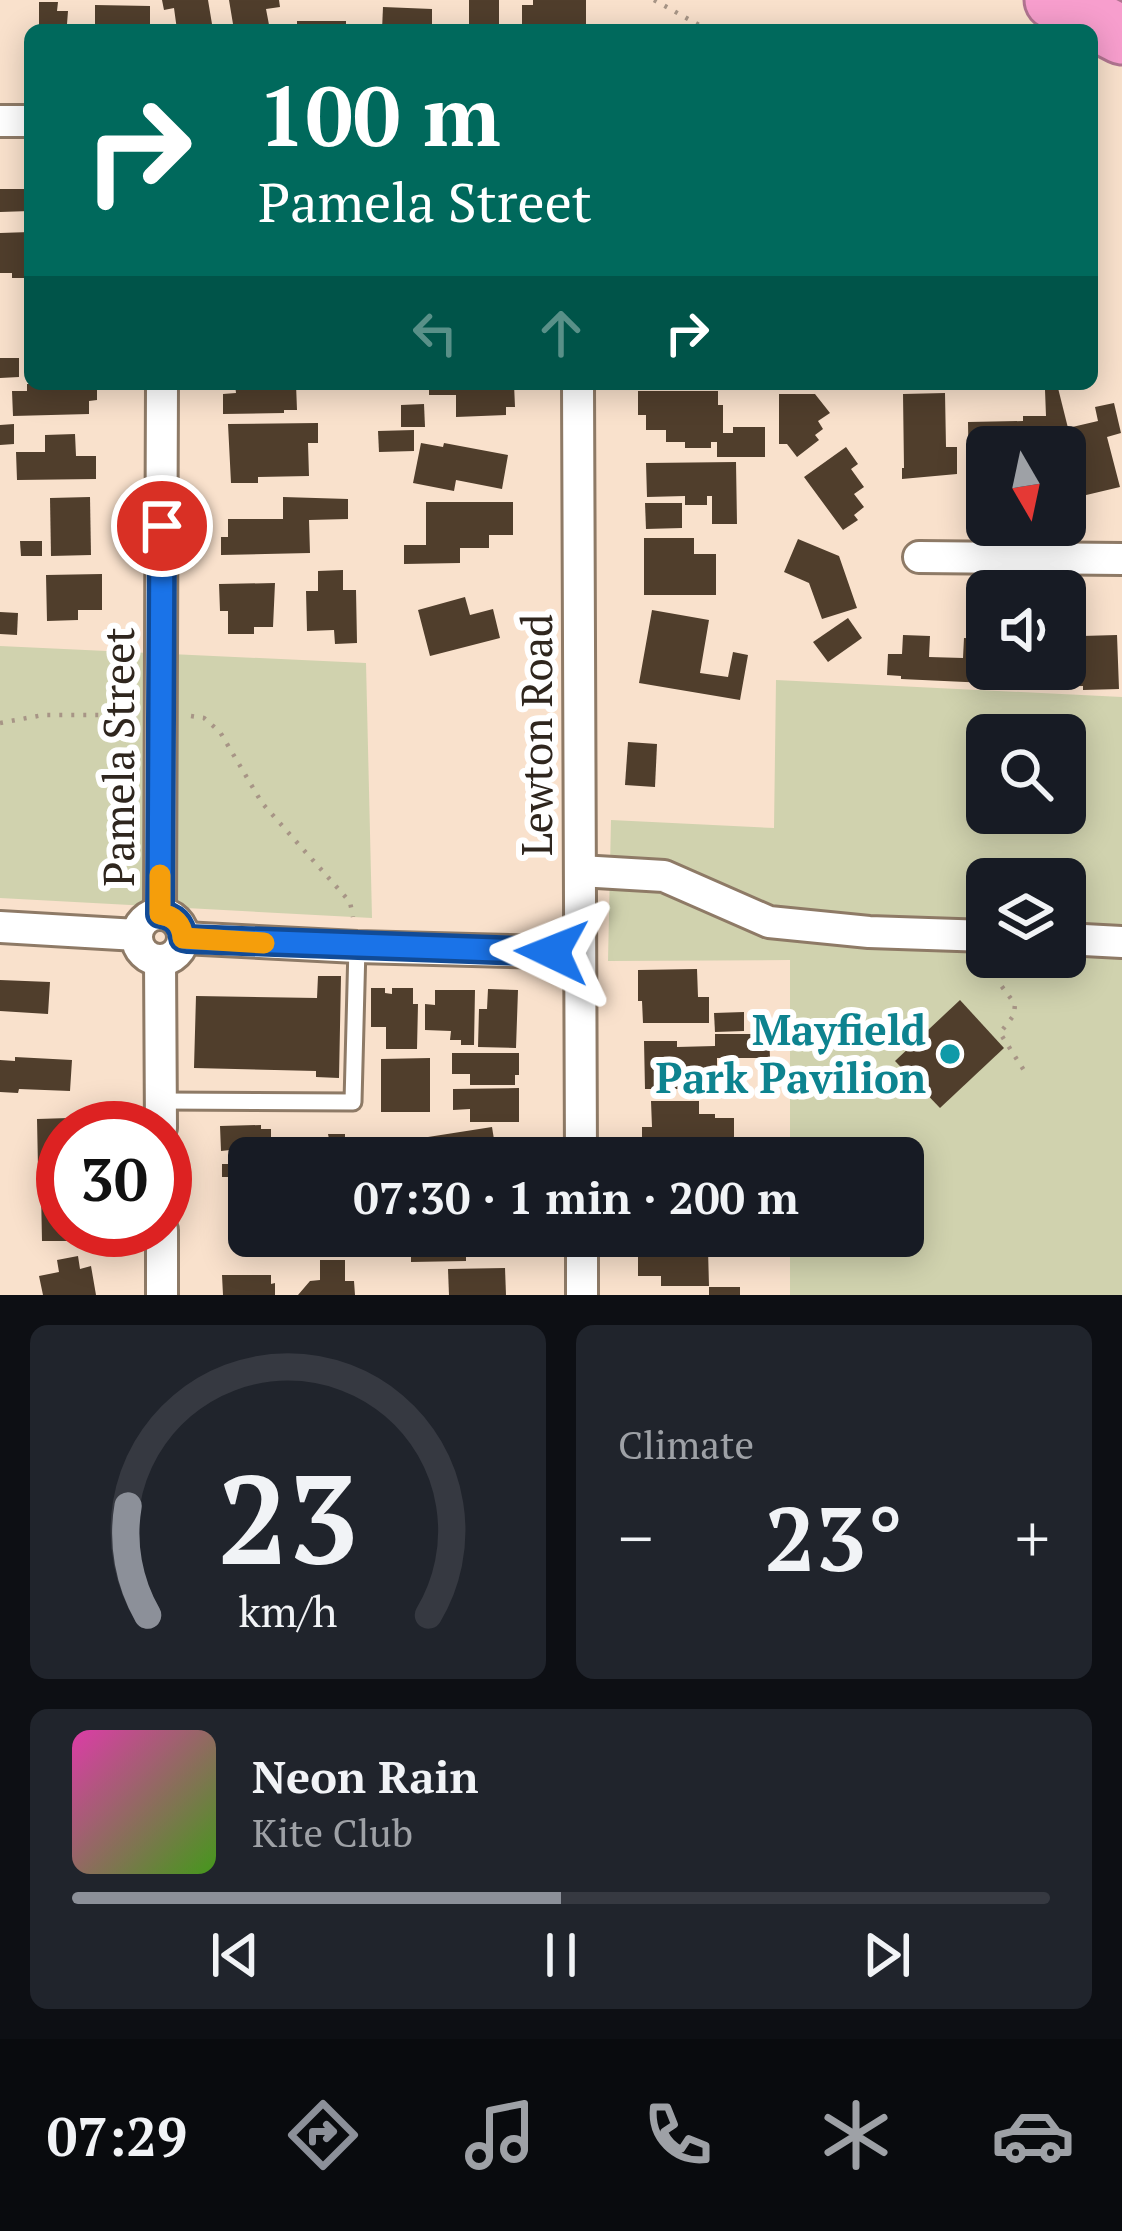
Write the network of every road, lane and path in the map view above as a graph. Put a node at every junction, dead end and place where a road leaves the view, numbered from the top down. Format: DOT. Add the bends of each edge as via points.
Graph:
graph roads {
  1 [pos="654,0"];
  2 [pos="1054,0"];
  3 [pos="697,24"];
  4 [pos="1122,35"];
  5 [pos="162,390"];
  6 [pos="578,390"];
  7 [pos="919,557"];
  8 [pos="1122,559"];
  9 [pos="162,716"];
  10 [pos="0,723"];
  11 [pos="580,872"];
  12 [pos="148,924"];
  13 [pos="0,927"];
  14 [pos="966,935"];
  15 [pos="1086,940"];
  16 [pos="1122,942"];
  17 [pos="358,947"];
  18 [pos="171,949"];
  19 [pos="580,953"];
  20 [pos="1000,978"];
  21 [pos="1025,1072"];
  22 [pos="162,1101"];
  23 [pos="192,1112"];
  24 [pos="581,1137"];
  25 [pos="161,1257"];
  26 [pos="582,1257"];
  27 [pos="162,1295"];
  28 [pos="582,1295"];
  1 -- 3 [label="path"];
  2 -- 4 [label="highway"];
  5 -- 9 [label="street, Pamela Street"];
  6 -- 11 [label="street, Lewton Road"];
  7 -- 8 [label="street"];
  9 -- 10 [label="path" via="43,715"];
  9 -- 12 [label="street, Pamela Street"];
  9 -- 17 [label="path" via="204,718 220,732 262,803 350,902"];
  11 -- 14 [label="street" via="664,876 769,922"];
  11 -- 19 [label="street, Lewton Road"];
  12 -- 13 [label="street"];
  12 -- 18 [label="street" via="146,955"];
  15 -- 16 [label="street"];
  17 -- 18 [label="street"];
  17 -- 19 [label="street"];
  17 -- 23 [label="lane" via="353,1102"];
  18 -- 22 [label="street"];
  19 -- 24 [label="street, Lewton Road"];
  20 -- 21 [label="path" via="1015,1004 1000,1033"];
  25 -- 27 [label="street"];
  26 -- 28 [label="street"];
}
